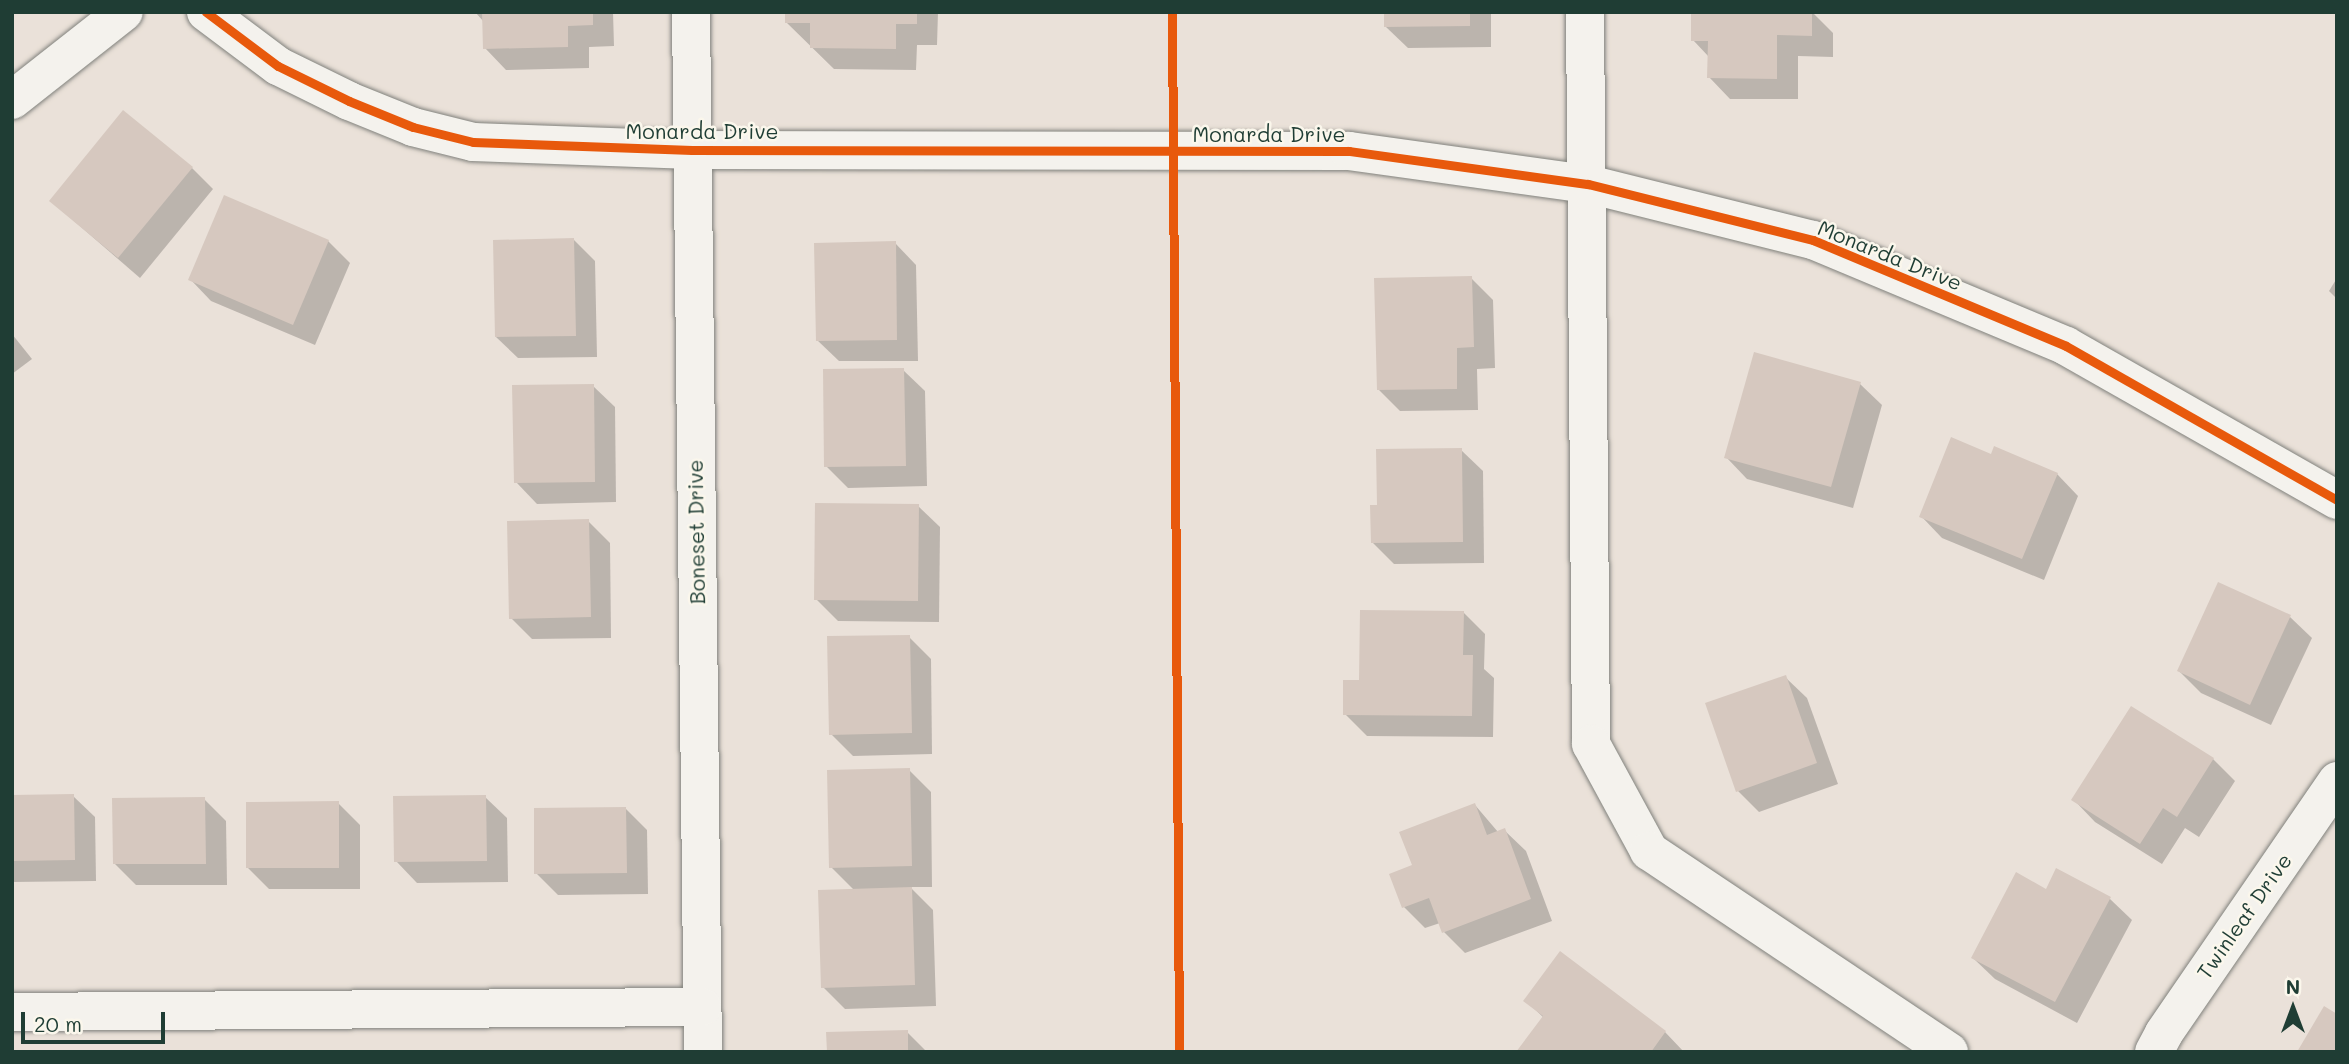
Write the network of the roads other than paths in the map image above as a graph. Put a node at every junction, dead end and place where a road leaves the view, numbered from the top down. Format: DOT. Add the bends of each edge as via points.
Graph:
graph roads {
  1 [pos="124,12"];
  2 [pos="206,12"];
  3 [pos="691,12"];
  4 [pos="1585,12"];
  5 [pos="12,100"];
  6 [pos="692,150"];
  7 [pos="1588,184"];
  8 [pos="2337,500"];
  9 [pos="2337,781"];
  10 [pos="702,1007"];
  11 [pos="12,1012"];
  12 [pos="703,1052"];
  13 [pos="1949,1052"];
  14 [pos="2154,1052"];
  1 -- 5 [label="street"];
  2 -- 6 [label="street, Monarda Drive" via="278,66 413,127 473,142"];
  3 -- 6 [label="street, Boneset Drive"];
  4 -- 7 [label="street"];
  6 -- 7 [label="street, Monarda Drive" via="1349,151"];
  6 -- 10 [label="street, Boneset Drive"];
  7 -- 8 [label="street, Monarda Drive" via="1814,240 2066,346"];
  7 -- 13 [label="street" via="1591,744 1649,851"];
  9 -- 14 [label="street, Twinleaf Drive"];
  10 -- 11 [label="street"];
  10 -- 12 [label="street, Boneset Drive"];
}
